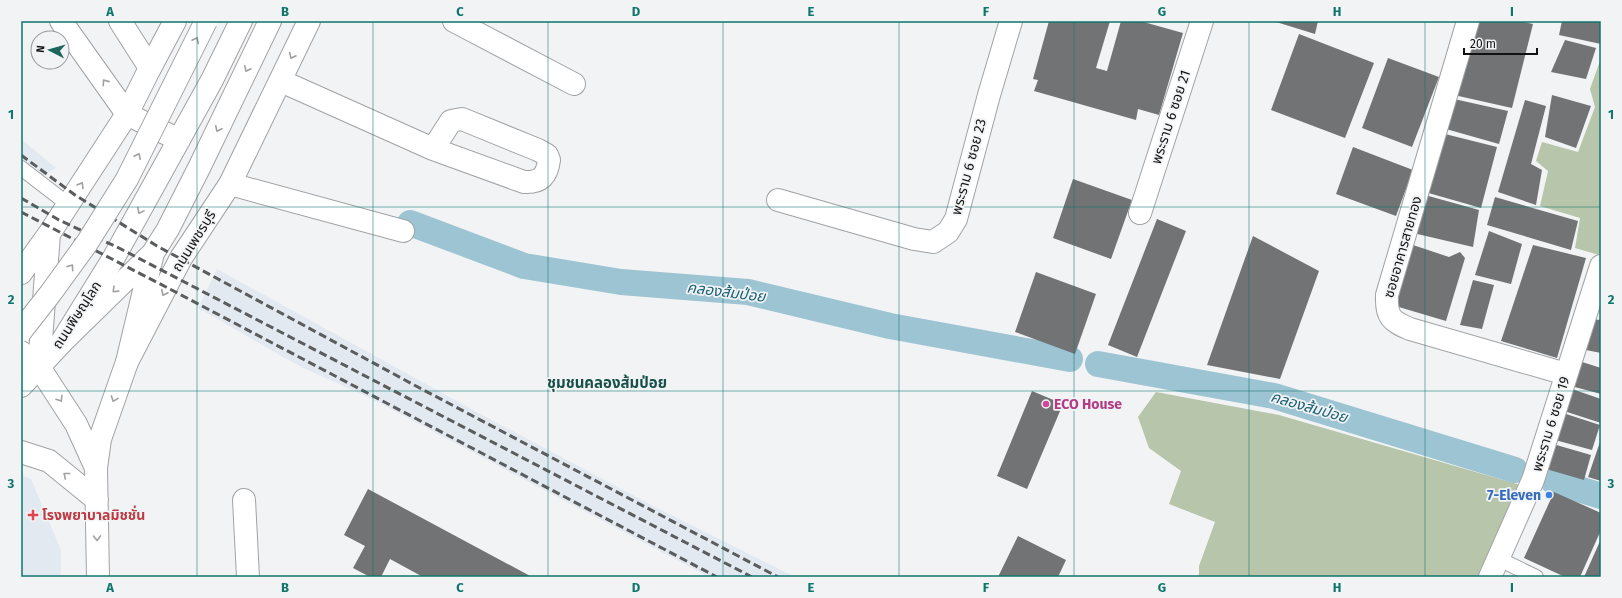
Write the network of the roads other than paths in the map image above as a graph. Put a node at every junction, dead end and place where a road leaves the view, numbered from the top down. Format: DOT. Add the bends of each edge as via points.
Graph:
graph roads {
  1 [pos="61,21"];
  2 [pos="120,21"];
  3 [pos="175,21"];
  4 [pos="206,21"];
  5 [pos="241,21"];
  6 [pos="270,21"];
  7 [pos="309,21"];
  8 [pos="454,21"];
  9 [pos="1011,21"];
  10 [pos="1202,21"];
  11 [pos="1468,21"];
  12 [pos="150,68"];
  13 [pos="281,81"];
  14 [pos="574,84"];
  15 [pos="128,114"];
  16 [pos="179,140"];
  17 [pos="433,149"];
  18 [pos="21,168"];
  19 [pos="230,184"];
  20 [pos="778,200"];
  21 [pos="69,205"];
  22 [pos="1140,213"];
  23 [pos="403,231"];
  24 [pos="51,232"];
  25 [pos="153,253"];
  26 [pos="1601,266"];
  27 [pos="21,273"];
  28 [pos="21,331"];
  29 [pos="61,343"];
  30 [pos="21,352"];
  31 [pos="127,362"];
  32 [pos="39,367"];
  33 [pos="1566,374"];
  34 [pos="21,386"];
  35 [pos="21,452"];
  36 [pos="96,468"];
  37 [pos="97,500"];
  38 [pos="244,500"];
  39 [pos="1494,568"];
  40 [pos="98,577"];
  41 [pos="248,577"];
  42 [pos="1536,577"];
  15 -- 1 [label="main road, one-way"];
  2 -- 12 [label="main road"];
  3 -- 12 [label="main road"];
  28 -- 4 [label="main road, one-way, bridge" via="88,244 127,179"];
  5 -- 16 [label="main road"];
  6 -- 25 [label="main road, one-way" via="199,168"];
  7 -- 13 [label="main road, ถนนเพชรบุรี, one-way"];
  8 -- 14 [label="main road"];
  9 -- 20 [label="main road, พระราม 6 ซอย 23" via="988,95 956,219 948,232 933,242 914,239"];
  10 -- 22 [label="main road, พระราม 6 ซอย 21"];
  11 -- 33 [label="main road, ซอยอาคารสายทอง" via="1387,295 1386,309 1397,324 1410,329"];
  12 -- 15 [label="main road"];
  13 -- 17 [label="main road"];
  13 -- 19 [label="main road, ถนนเพชรบุรี"];
  15 -- 16 [label="main road"];
  21 -- 15 [label="main road, one-way"];
  16 -- 29 [label="main road, ถนนพิษณุโลก, one-way" via="113,259"];
  17 -- 17 [label="main road" via="524,182 541,179 546,173 549,160 547,155 538,150 462,119 451,121"];
  18 -- 21 [label="lane"];
  19 -- 23 [label="main road"];
  19 -- 31 [label="main road, ถนนเพชรบุรี, one-way" via="181,258"];
  21 -- 24 [label="main road"];
  24 -- 27 [label="main road"];
  24 -- 32 [label="main road"];
  25 -- 29 [label="main road, one-way"];
  25 -- 31 [label="main road"];
  26 -- 33 [label="main road, พระราม 6 ซอย 19"];
  29 -- 32 [label="main road, ถนนพิษณุโลก"];
  30 -- 32 [label="main road"];
  31 -- 36 [label="main road, ถนนเพชรบุรี, one-way" via="100,439"];
  32 -- 34 [label="main road, ถนนพิษณุโลก"];
  32 -- 36 [label="main road, one-way" via="76,424"];
  33 -- 39 [label="main road, พระราม 6 ซอย 19" via="1533,480"];
  37 -- 35 [label="main road, one-way" via="49,461"];
  36 -- 37 [label="main road"];
  37 -- 40 [label="main road, one-way"];
  38 -- 41 [label="main road"];
  39 -- 42 [label="lane"];
}
